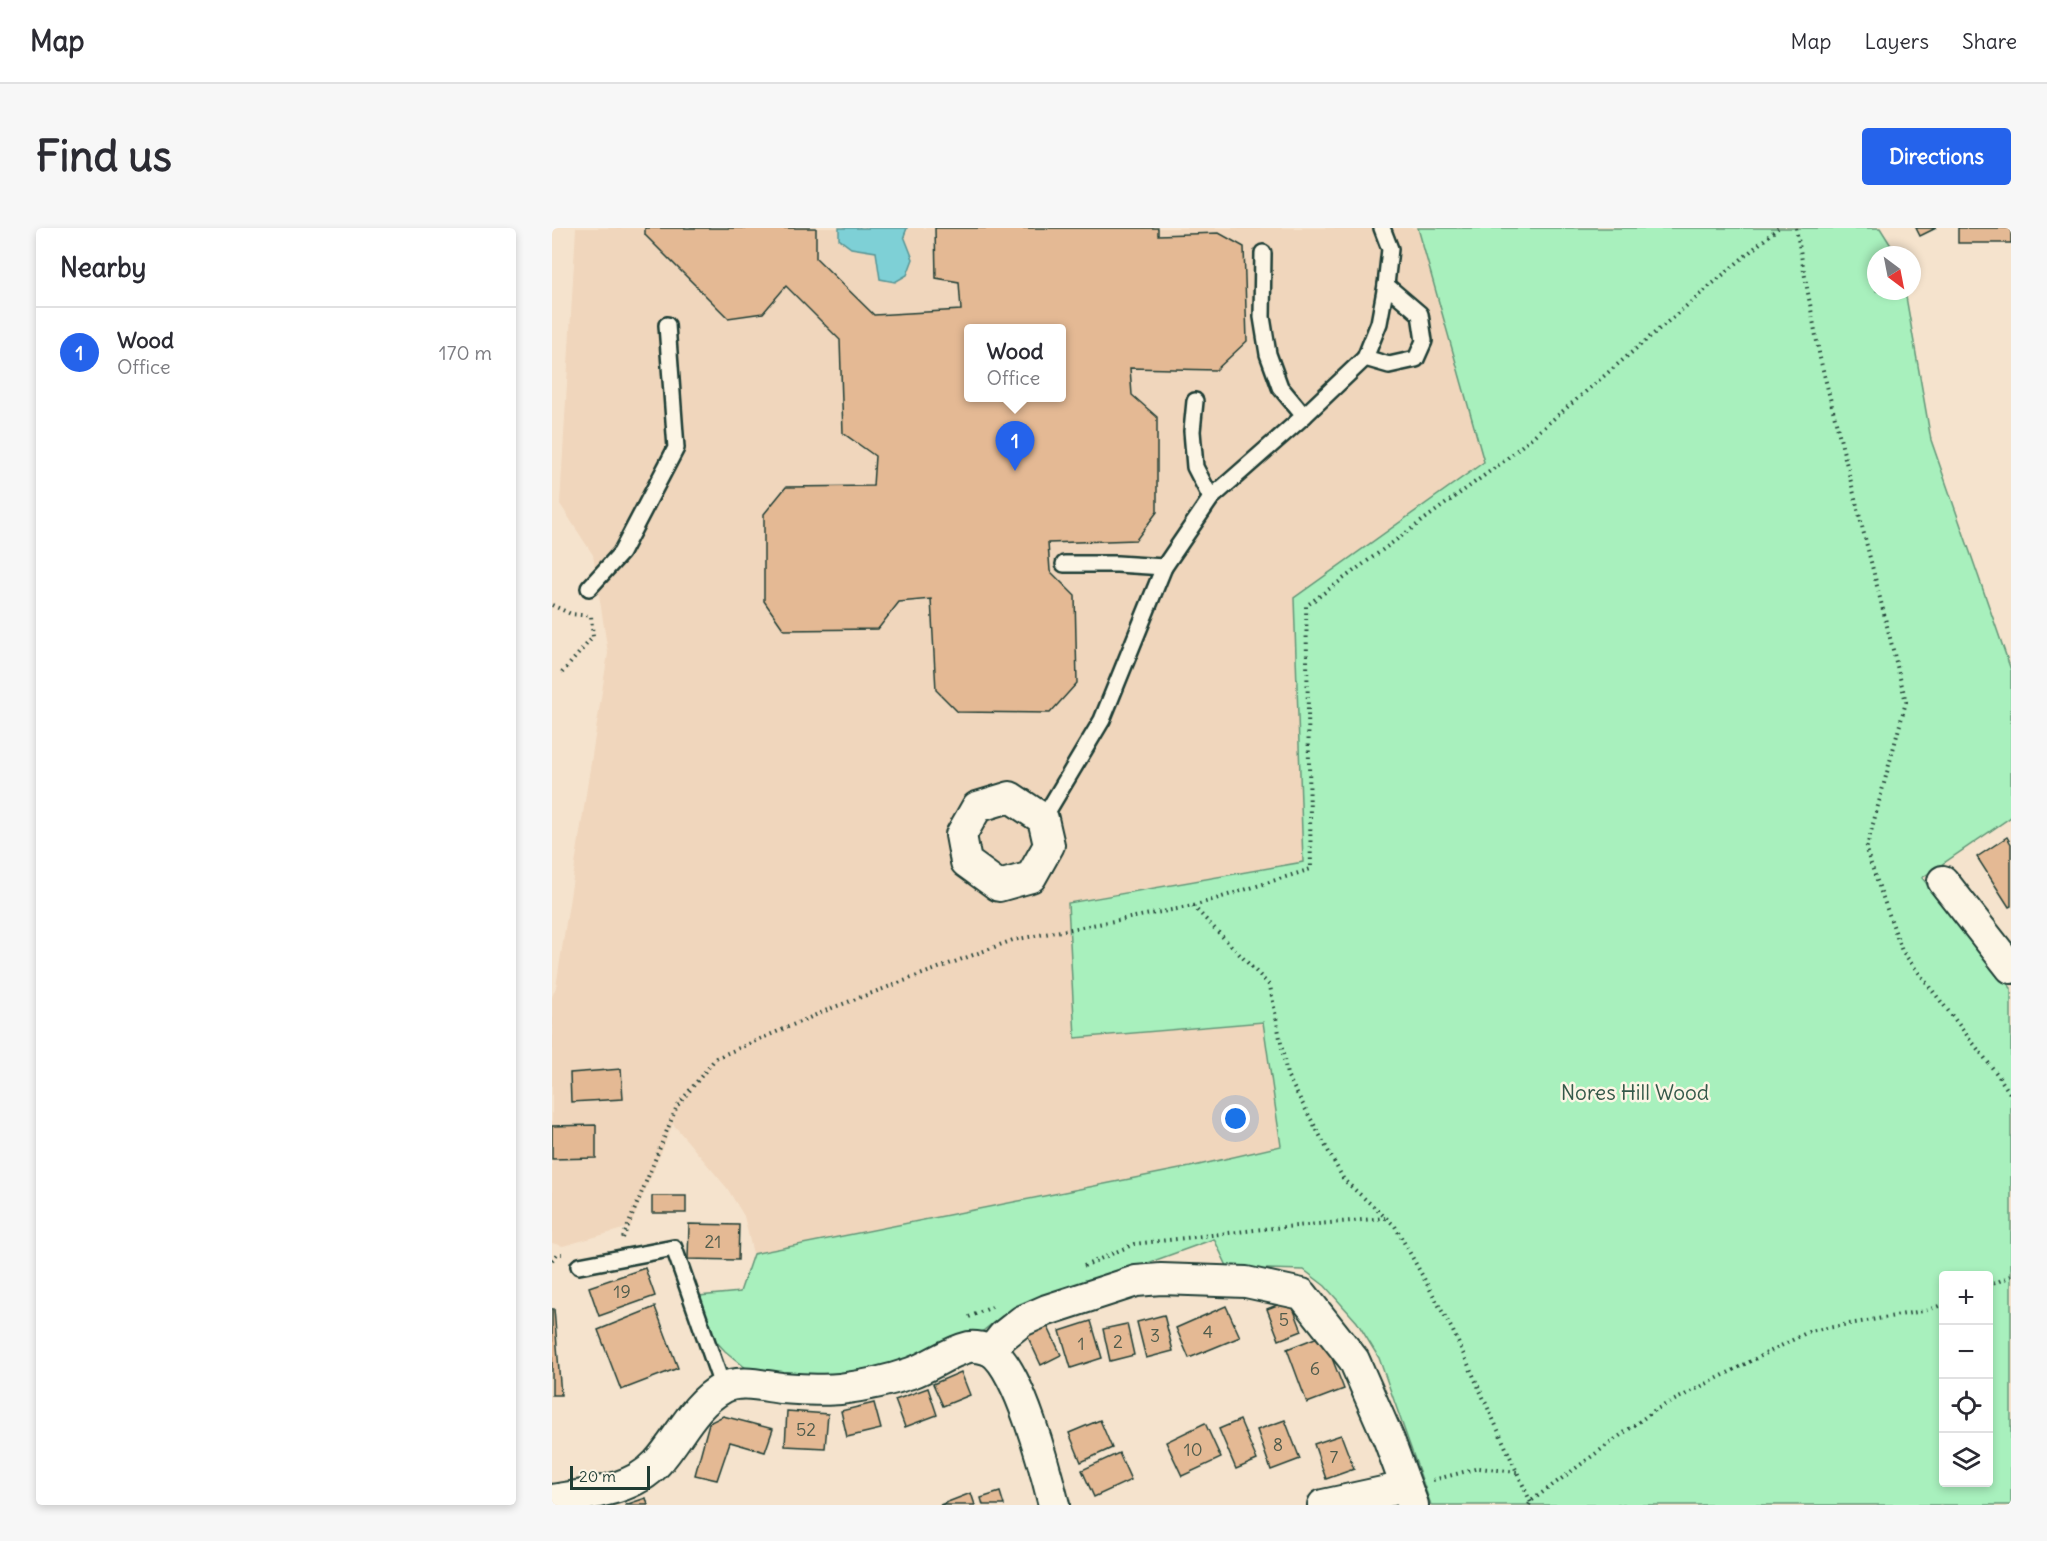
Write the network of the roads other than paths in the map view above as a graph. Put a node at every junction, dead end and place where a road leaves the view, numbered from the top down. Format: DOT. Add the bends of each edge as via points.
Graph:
graph roads {
  1 [pos="1382,228"];
  2 [pos="1263,253"];
  3 [pos="1386,285"];
  4 [pos="667,325"];
  5 [pos="1365,358"];
  6 [pos="1195,401"];
  7 [pos="1304,416"];
  8 [pos="1211,498"];
  9 [pos="1064,564"];
  10 [pos="1164,567"];
  11 [pos="589,588"];
  12 [pos="1043,819"];
  13 [pos="1943,881"];
  14 [pos="2011,968"];
  15 [pos="579,1266"];
  16 [pos="991,1351"];
  17 [pos="723,1388"];
  18 [pos="1410,1496"];
  19 [pos="552,1500"];
  20 [pos="1054,1505"];
  21 [pos="1323,1505"];
  1 -- 3 [label="lane" via="1390,249"];
  2 -- 7 [label="lane" via="1262,317 1268,354 1280,387"];
  3 -- 5 [label="lane" via="1379,323"];
  3 -- 5 [label="lane" via="1420,314 1424,341 1416,359 1389,364"];
  4 -- 11 [label="lane" via="676,448 621,553"];
  5 -- 7 [label="lane"];
  6 -- 8 [label="lane" via="1192,431 1196,467"];
  7 -- 8 [label="lane"];
  8 -- 10 [label="lane"];
  9 -- 10 [label="lane"];
  10 -- 12 [label="lane" via="1102,720"];
  13 -- 14 [label="street"];
  15 -- 17 [label="lane" via="674,1248"];
  16 -- 17 [label="street" via="972,1347 911,1373 849,1388 807,1390 744,1384"];
  16 -- 18 [label="street" via="1022,1321 1136,1281 1246,1282 1302,1294 1354,1360"];
  16 -- 20 [label="street" via="1014,1383 1037,1443"];
  17 -- 19 [label="street" via="686,1424 647,1472 609,1489"];
  18 -- 21 [label="street"];
}
